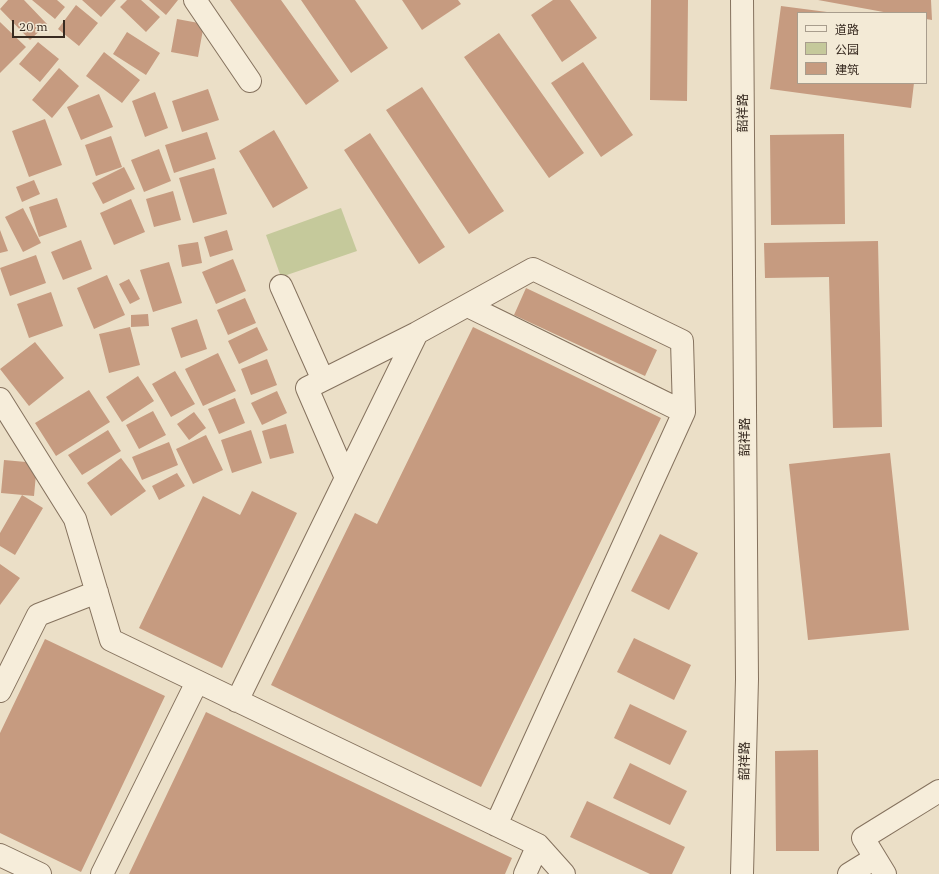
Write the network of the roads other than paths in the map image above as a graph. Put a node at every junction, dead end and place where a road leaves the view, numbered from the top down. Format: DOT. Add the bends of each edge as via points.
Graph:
graph roads {
  1 [pos="195,0"];
  2 [pos="742,0"];
  3 [pos="250,81"];
  4 [pos="281,286"];
  5 [pos="468,306"];
  6 [pos="417,333"];
  7 [pos="323,380"];
  8 [pos="0,399"];
  9 [pos="684,412"];
  10 [pos="346,478"];
  11 [pos="97,592"];
  12 [pos="197,682"];
  13 [pos="0,691"];
  14 [pos="237,701"];
  15 [pos="939,791"];
  16 [pos="496,825"];
  17 [pos="538,846"];
  18 [pos="0,855"];
  19 [pos="880,866"];
  20 [pos="40,874"];
  21 [pos="102,874"];
  22 [pos="525,874"];
  23 [pos="564,874"];
  24 [pos="742,874"];
  25 [pos="849,874"];
  1 -- 3 [label="street"];
  2 -- 24 [label="street, 韶祥路" via="747,679"];
  4 -- 7 [label="street"];
  5 -- 6 [label="street"];
  5 -- 9 [label="street"];
  5 -- 9 [label="street" via="533,269 682,341"];
  6 -- 7 [label="street"];
  6 -- 10 [label="street"];
  7 -- 10 [label="street" via="307,388"];
  8 -- 11 [label="street" via="75,519"];
  9 -- 16 [label="street"];
  10 -- 14 [label="street"];
  11 -- 12 [label="street" via="111,640"];
  11 -- 13 [label="street" via="38,615"];
  12 -- 14 [label="street"];
  12 -- 21 [label="street"];
  14 -- 16 [label="street"];
  15 -- 19 [label="street" via="863,838"];
  16 -- 17 [label="street"];
  17 -- 22 [label="street"];
  17 -- 23 [label="street"];
  18 -- 20 [label="street"];
  19 -- 25 [label="street"];
}
